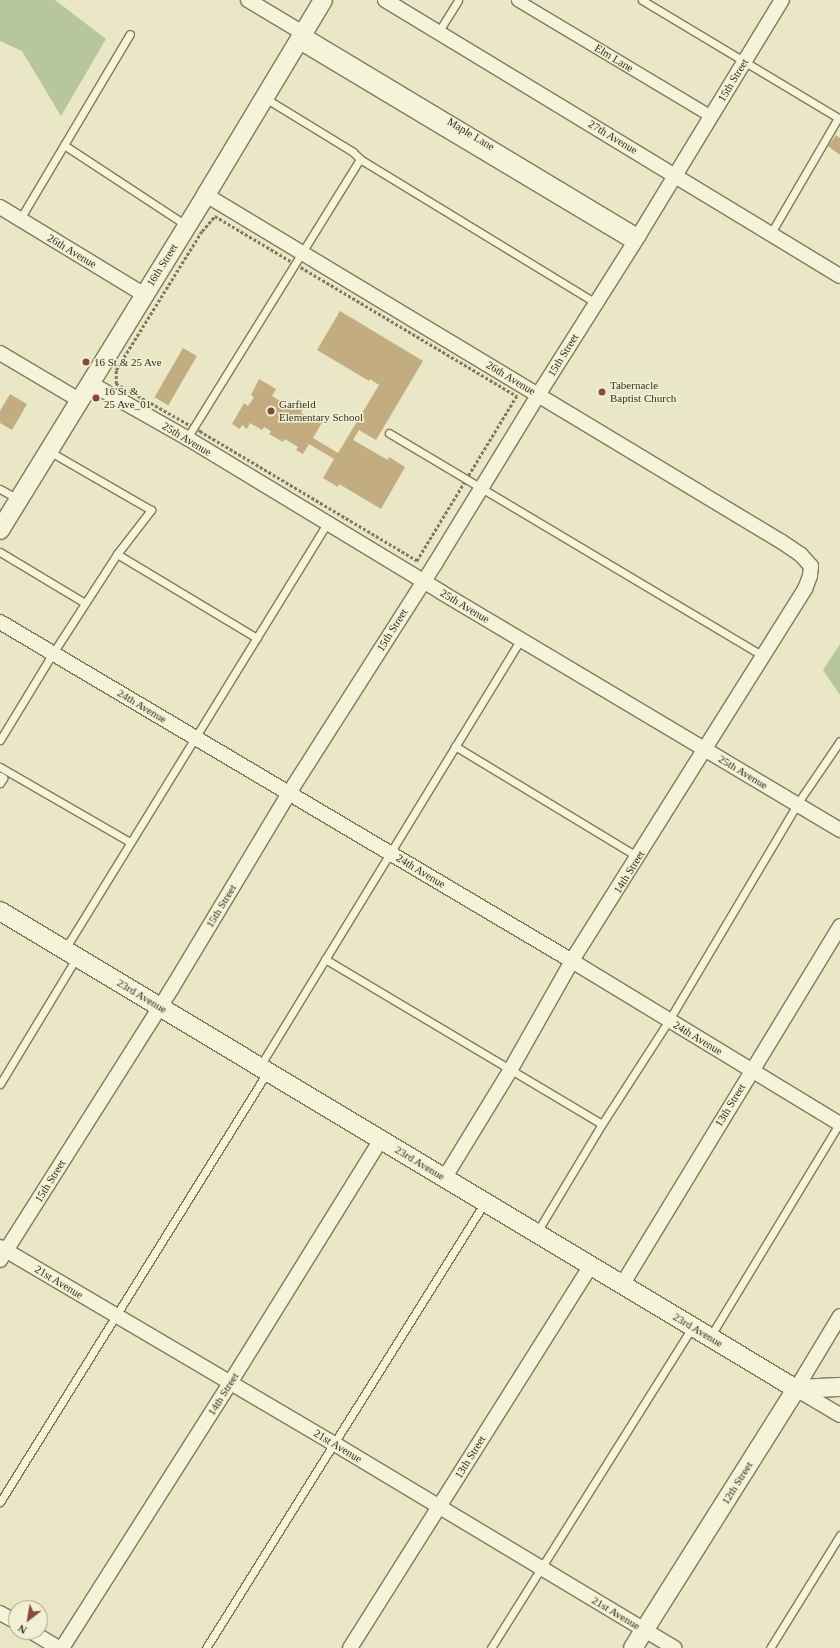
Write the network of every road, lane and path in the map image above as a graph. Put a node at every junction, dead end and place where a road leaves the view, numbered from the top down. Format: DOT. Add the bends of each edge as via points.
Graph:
graph roads {
  1 [pos="248,0"];
  2 [pos="323,0"];
  3 [pos="385,0"];
  4 [pos="458,0"];
  5 [pos="517,0"];
  6 [pos="642,0"];
  7 [pos="782,0"];
  8 [pos="439,32"];
  9 [pos="130,34"];
  10 [pos="300,37"];
  11 [pos="744,62"];
  12 [pos="265,98"];
  13 [pos="711,116"];
  14 [pos="839,119"];
  15 [pos="64,145"];
  16 [pos="360,159"];
  17 [pos="676,175"];
  18 [pos="206,195"];
  19 [pos="0,207"];
  20 [pos="20,219"];
  21 [pos="186,225"];
  22 [pos="771,233"];
  23 [pos="636,240"];
  24 [pos="298,257"];
  25 [pos="840,276"];
  26 [pos="143,294"];
  27 [pos="596,303"];
  28 [pos="0,353"];
  29 [pos="90,383"];
  30 [pos="538,395"];
  31 [pos="518,396"];
  32 [pos="79,400"];
  33 [pos="190,433"];
  34 [pos="389,433"];
  35 [pos="49,451"];
  36 [pos="0,488"];
  37 [pos="481,488"];
  38 [pos="18,500"];
  39 [pos="328,522"];
  40 [pos="0,530"];
  41 [pos="0,552"];
  42 [pos="117,554"];
  43 [pos="417,561"];
  44 [pos="811,566"];
  45 [pos="423,581"];
  46 [pos="85,603"];
  47 [pos="0,622"];
  48 [pos="257,638"];
  49 [pos="522,639"];
  50 [pos="53,653"];
  51 [pos="763,656"];
  52 [pos="195,737"];
  53 [pos="0,740"];
  54 [pos="840,741"];
  55 [pos="456,746"];
  56 [pos="706,750"];
  57 [pos="0,766"];
  58 [pos="0,776"];
  59 [pos="0,783"];
  60 [pos="289,793"];
  61 [pos="797,804"];
  62 [pos="840,830"];
  63 [pos="130,842"];
  64 [pos="390,853"];
  65 [pos="639,857"];
  66 [pos="0,911"];
  67 [pos="840,926"];
  68 [pos="71,953"];
  69 [pos="325,959"];
  70 [pos="572,962"];
  71 [pos="160,1006"];
  72 [pos="669,1020"];
  73 [pos="264,1069"];
  74 [pos="511,1069"];
  75 [pos="751,1070"];
  76 [pos="0,1084"];
  77 [pos="840,1123"];
  78 [pos="602,1124"];
  79 [pos="381,1139"];
  80 [pos="445,1178"];
  81 [pos="485,1202"];
  82 [pos="537,1233"];
  83 [pos="2,1253"];
  84 [pos="591,1265"];
  85 [pos="622,1285"];
  86 [pos="115,1315"];
  87 [pos="840,1316"];
  88 [pos="693,1326"];
  89 [pos="710,1337"];
  90 [pos="230,1384"];
  91 [pos="840,1388"];
  92 [pos="796,1389"];
  93 [pos="840,1415"];
  94 [pos="335,1444"];
  95 [pos="0,1502"];
  96 [pos="439,1506"];
  97 [pos="840,1535"];
  98 [pos="541,1568"];
  99 [pos="644,1630"];
  100 [pos="46,1640"];
  101 [pos="59,1648"];
  102 [pos="62,1648"];
  103 [pos="206,1648"];
  104 [pos="350,1648"];
  105 [pos="491,1648"];
  106 [pos="633,1648"];
  107 [pos="674,1648"];
  108 [pos="770,1648"];
  1 -- 10 [label="street"];
  2 -- 10 [label="street, 16th Street"];
  3 -- 8 [label="street, 27th Avenue"];
  4 -- 8 [label="lane"];
  5 -- 13 [label="street, Elm Lane"];
  6 -- 11 [label="lane"];
  7 -- 11 [label="street, 15th Street"];
  8 -- 17 [label="street, 27th Avenue"];
  9 -- 15 [label="lane"];
  10 -- 12 [label="street, 16th Street"];
  10 -- 23 [label="street, Maple Lane"];
  11 -- 13 [label="street, 15th Street"];
  11 -- 14 [label="lane"];
  12 -- 16 [label="lane" via="354,152"];
  12 -- 18 [label="street, 16th Street"];
  13 -- 17 [label="street, 15th Street"];
  14 -- 22 [label="lane"];
  15 -- 20 [label="lane"];
  15 -- 21 [label="lane"];
  16 -- 24 [label="lane"];
  16 -- 27 [label="lane"];
  17 -- 22 [label="street, 27th Avenue"];
  17 -- 23 [label="street, 15th Street"];
  18 -- 21 [label="street, 16th Street"];
  18 -- 24 [label="street, 26th Avenue"];
  19 -- 20 [label="street, 26th Avenue"];
  20 -- 26 [label="street, 26th Avenue"];
  21 -- 26 [label="street, 16th Street"];
  22 -- 25 [label="street, 27th Avenue"];
  23 -- 27 [label="street, 15th Street"];
  24 -- 30 [label="street, 26th Avenue"];
  24 -- 31 [label="path"];
  24 -- 33 [label="lane"];
  24 -- 33 [label="path" via="215,216 116,370 116,384"];
  26 -- 29 [label="street, 16th Street"];
  27 -- 30 [label="street, 15th Street"];
  28 -- 32 [label="street"];
  29 -- 32 [label="street, 16th Street"];
  29 -- 33 [label="street, 25th Avenue"];
  30 -- 37 [label="street, 15th Street"];
  30 -- 44 [label="street, 26th Avenue" via="782,542 801,554"];
  32 -- 35 [label="street, 16th Street"];
  33 -- 39 [label="street, 25th Avenue"];
  33 -- 43 [label="path"];
  34 -- 37 [label="lane"];
  35 -- 38 [label="street, 16th Street"];
  35 -- 42 [label="lane" via="151,510"];
  36 -- 38 [label="lane"];
  37 -- 45 [label="street, 15th Street"];
  37 -- 51 [label="lane"];
  38 -- 40 [label="street, 16th Street"];
  39 -- 45 [label="street, 25th Avenue"];
  39 -- 48 [label="lane"];
  41 -- 46 [label="lane"];
  42 -- 46 [label="lane"];
  42 -- 48 [label="lane"];
  44 -- 51 [label="street, 14th Street" via="805,590"];
  45 -- 49 [label="street, 25th Avenue"];
  45 -- 60 [label="street, 15th Street"];
  46 -- 50 [label="lane"];
  47 -- 50 [label="street, 24th Avenue"];
  48 -- 52 [label="lane"];
  49 -- 55 [label="lane"];
  49 -- 56 [label="street, 25th Avenue"];
  50 -- 52 [label="street, 24th Avenue"];
  50 -- 53 [label="lane"];
  51 -- 56 [label="street, 14th Street"];
  52 -- 60 [label="street, 24th Avenue"];
  52 -- 63 [label="lane"];
  54 -- 61 [label="lane"];
  55 -- 64 [label="lane"];
  55 -- 65 [label="lane"];
  56 -- 61 [label="street, 25th Avenue"];
  56 -- 65 [label="street, 14th Street"];
  57 -- 63 [label="lane"];
  58 -- 59 [label="lane" via="3,778"];
  60 -- 64 [label="street, 24th Avenue"];
  60 -- 71 [label="street, 15th Street"];
  61 -- 62 [label="street, 25th Avenue"];
  61 -- 72 [label="lane"];
  63 -- 68 [label="lane"];
  64 -- 69 [label="lane"];
  64 -- 70 [label="street, 24th Avenue"];
  65 -- 70 [label="street, 14th Street"];
  66 -- 68 [label="street, 23rd Avenue"];
  67 -- 75 [label="street, 13th Street"];
  68 -- 71 [label="street, 23rd Avenue"];
  68 -- 76 [label="lane"];
  69 -- 73 [label="lane"];
  69 -- 74 [label="lane"];
  70 -- 72 [label="street, 24th Avenue"];
  70 -- 74 [label="street, 14th Street"];
  71 -- 73 [label="street, 23rd Avenue"];
  71 -- 83 [label="street, 15th Street"];
  72 -- 75 [label="street, 24th Avenue"];
  72 -- 78 [label="lane"];
  73 -- 79 [label="street, 23rd Avenue"];
  73 -- 86 [label="lane"];
  74 -- 78 [label="lane"];
  74 -- 80 [label="street, 14th Street"];
  75 -- 77 [label="street, 24th Avenue"];
  75 -- 85 [label="street, 13th Street"];
  77 -- 89 [label="lane"];
  78 -- 82 [label="lane"];
  79 -- 80 [label="street, 23rd Avenue"];
  79 -- 90 [label="street, 14th Street"];
  80 -- 81 [label="street, 23rd Avenue"];
  81 -- 82 [label="street, 23rd Avenue"];
  81 -- 94 [label="lane"];
  82 -- 84 [label="street, 23rd Avenue"];
  83 -- 86 [label="street, 21st Avenue"];
  84 -- 85 [label="street, 23rd Avenue"];
  84 -- 96 [label="street, 13th Street"];
  85 -- 88 [label="street, 23rd Avenue"];
  86 -- 90 [label="street, 21st Avenue"];
  86 -- 95 [label="lane"];
  87 -- 92 [label="street, 12th Street"];
  88 -- 89 [label="street, 23rd Avenue"];
  88 -- 98 [label="lane"];
  89 -- 92 [label="street, 23rd Avenue"];
  90 -- 94 [label="street, 21st Avenue"];
  90 -- 102 [label="street, 14th Street"];
  91 -- 92 [label="street"];
  92 -- 93 [label="street, 23rd Avenue"];
  92 -- 99 [label="street, 12th Street"];
  94 -- 96 [label="street, 21st Avenue"];
  94 -- 103 [label="lane"];
  96 -- 98 [label="street, 21st Avenue"];
  96 -- 104 [label="street, 13th Street"];
  97 -- 108 [label="lane"];
  98 -- 99 [label="street, 21st Avenue"];
  98 -- 105 [label="lane"];
  99 -- 106 [label="street, 12th Street"];
  99 -- 107 [label="street, 21st Avenue"];
  100 -- 101 [label="street"];
}
